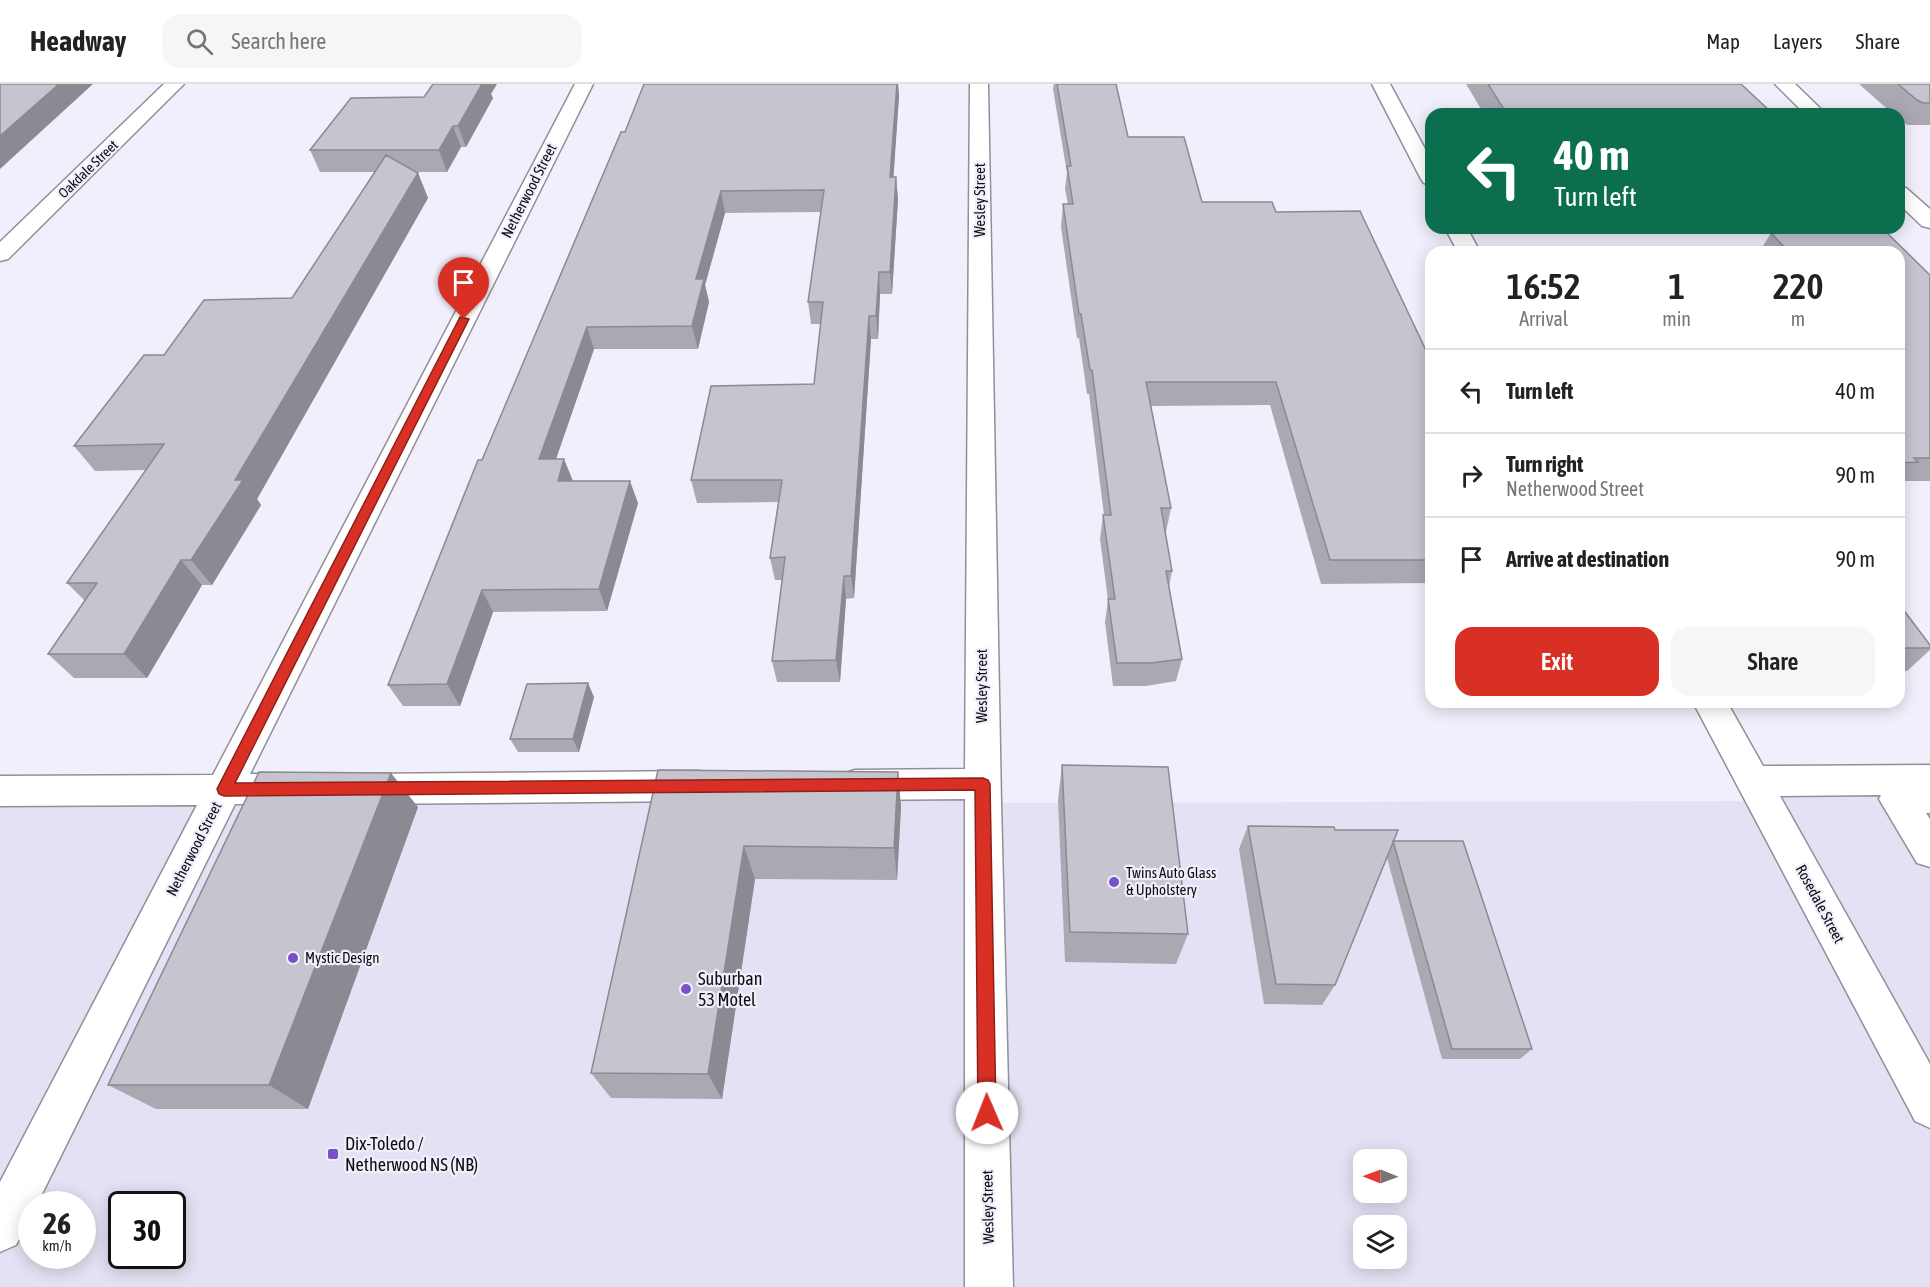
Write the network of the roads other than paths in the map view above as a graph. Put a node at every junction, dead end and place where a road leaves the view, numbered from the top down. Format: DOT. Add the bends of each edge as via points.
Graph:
graph roads {
  1 [pos="175,84"];
  2 [pos="584,84"];
  3 [pos="979,84"];
  4 [pos="1381,84"];
  5 [pos="1784,84"];
  6 [pos="1810,108"];
  7 [pos="1425,168"];
  8 [pos="1905,198"];
  9 [pos="1930,221"];
  10 [pos="0,254"];
  11 [pos="1713,708"];
  12 [pos="1930,780"];
  13 [pos="1753,781"];
  14 [pos="983,784"];
  15 [pos="731,786"];
  16 [pos="826,786"];
  17 [pos="224,789"];
  18 [pos="0,791"];
  19 [pos="1930,798"];
  20 [pos="1930,851"];
  21 [pos="1930,1106"];
  22 [pos="0,1229"];
  23 [pos="989,1287"];
  1 -- 10 [label="street, Oakdale Street"];
  2 -- 17 [label="street, Netherwood Street"];
  3 -- 14 [label="street, Wesley Street"];
  4 -- 7 [label="street"];
  5 -- 6 [label="street"];
  8 -- 9 [label="street"];
  11 -- 13 [label="street, Rosedale Street"];
  12 -- 13 [label="street"];
  13 -- 21 [label="street, Rosedale Street"];
  14 -- 16 [label="street"];
  14 -- 23 [label="street, Wesley Street"];
  15 -- 17 [label="street"];
  17 -- 18 [label="street"];
  17 -- 22 [label="street, Netherwood Street"];
  19 -- 20 [label="street" via="1897,799"];
}
